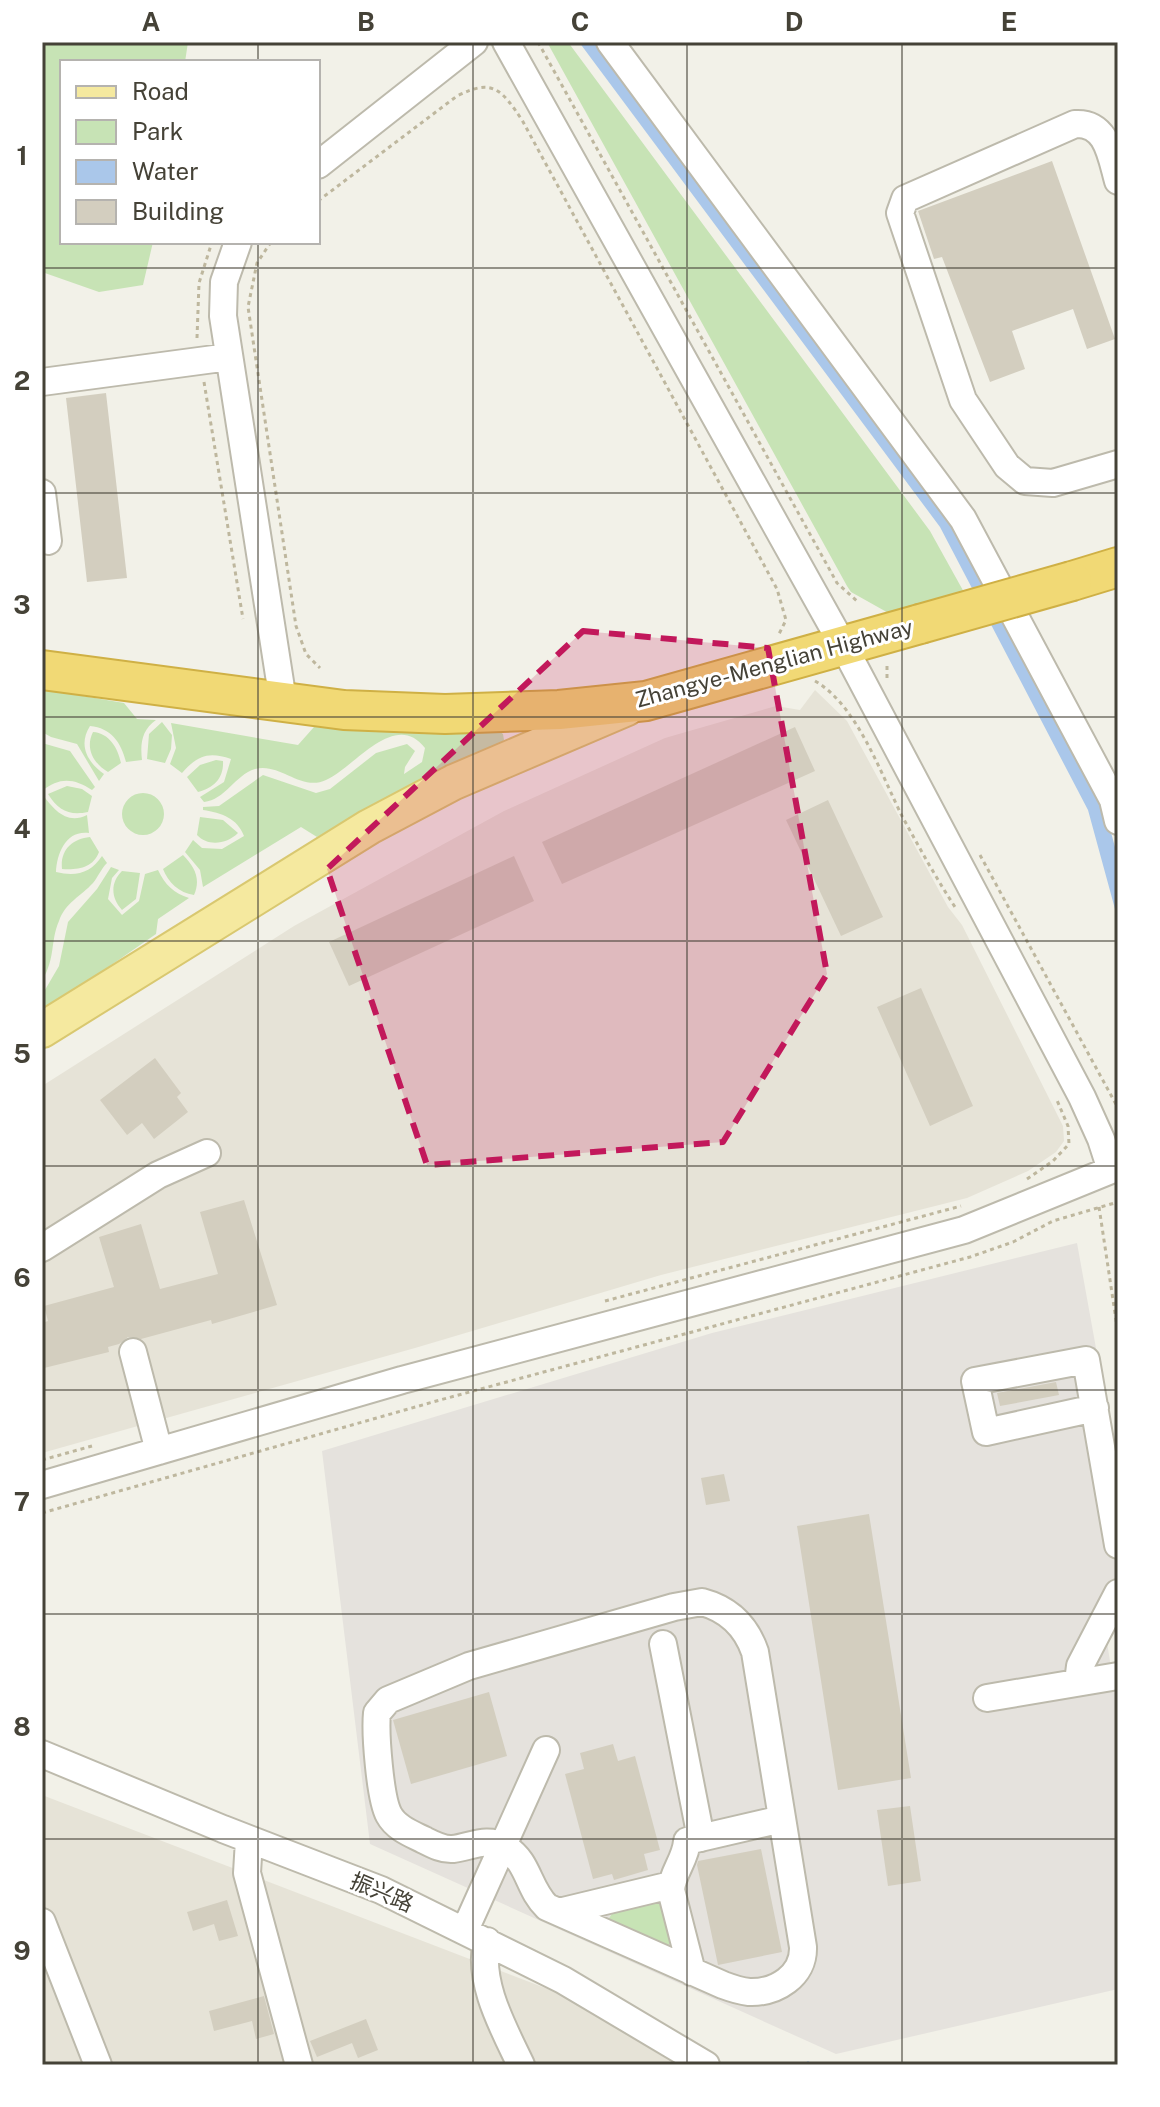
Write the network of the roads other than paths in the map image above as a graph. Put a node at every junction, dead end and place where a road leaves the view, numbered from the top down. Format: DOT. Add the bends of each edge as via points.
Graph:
graph roads {
  1 [pos="474,42"];
  2 [pos="506,42"];
  3 [pos="610,42"];
  4 [pos="320,163"];
  5 [pos="1118,181"];
  6 [pos="237,244"];
  7 [pos="229,357"];
  8 [pos="42,382"];
  9 [pos="1118,464"];
  10 [pos="42,493"];
  11 [pos="48,541"];
  12 [pos="1118,567"];
  13 [pos="844,647"];
  14 [pos="42,670"];
  15 [pos="283,701"];
  16 [pos="646,701"];
  17 [pos="1118,821"];
  18 [pos="42,1030"];
  19 [pos="207,1153"];
  20 [pos="42,1248"];
  21 [pos="133,1352"];
  22 [pos="1095,1408"];
  23 [pos="159,1451"];
  24 [pos="42,1485"];
  25 [pos="1118,1545"];
  26 [pos="1118,1593"];
  27 [pos="663,1644"];
  28 [pos="1118,1676"];
  29 [pos="1078,1682"];
  30 [pos="987,1698"];
  31 [pos="546,1750"];
  32 [pos="42,1754"];
  33 [pos="782,1819"];
  34 [pos="701,1838"];
  35 [pos="249,1840"];
  36 [pos="503,1846"];
  37 [pos="671,1885"];
  38 [pos="559,1912"];
  39 [pos="42,1922"];
  40 [pos="476,1936"];
  41 [pos="692,1972"];
  42 [pos="98,2065"];
  43 [pos="299,2065"];
  44 [pos="521,2065"];
  45 [pos="706,2065"];
  1 -- 4 [label="street"];
  2 -- 13 [label="street"];
  3 -- 17 [label="street" via="963,519 1113,800"];
  5 -- 9 [label="street" via="1106,140 1096,127 1075,124 905,199 900,213 963,400 1007,466 1025,481 1053,483"];
  6 -- 7 [label="street" via="224,282"];
  7 -- 8 [label="street"];
  7 -- 15 [label="street"];
  10 -- 11 [label="street"];
  12 -- 13 [label="highway, Zhangye-Menglian Highway, bridge"];
  13 -- 16 [label="highway, Zhangye-Menglian Highway"];
  13 -- 23 [label="street" via="1082,1097 1111,1170 964,1230 402,1380"];
  14 -- 15 [label="highway, Zhangye-Menglian Highway"];
  15 -- 16 [label="highway, Zhangye-Menglian Highway" via="344,710 445,714"];
  16 -- 18 [label="main road" via="419,799"];
  19 -- 20 [label="street" via="158,1175"];
  21 -- 23 [label="street"];
  22 -- 25 [label="street"];
  23 -- 24 [label="street"];
  26 -- 29 [label="street" via="1080,1666"];
  27 -- 34 [label="street"];
  28 -- 29 [label="street"];
  29 -- 30 [label="street"];
  31 -- 36 [label="street"];
  32 -- 35 [label="street, 振兴路"];
  33 -- 34 [label="street"];
  33 -- 36 [label="street" via="750,1638 727,1612 702,1602 469,1666 388,1700 377,1713 390,1816 406,1831 444,1848 485,1842"];
  33 -- 41 [label="street" via="803,1947 800,1969 775,1987 751,1992"];
  34 -- 37 [label="street" via="687,1841"];
  35 -- 40 [label="street, 振兴路" via="364,1882"];
  35 -- 43 [label="street" via="247,1873"];
  36 -- 38 [label="street" via="521,1859 542,1903"];
  36 -- 40 [label="street"];
  37 -- 38 [label="street"];
  37 -- 41 [label="street"];
  38 -- 41 [label="street"];
  39 -- 42 [label="street"];
  40 -- 44 [label="street" via="503,2028"];
  40 -- 45 [label="street, 振兴路" via="563,1980"];
}
